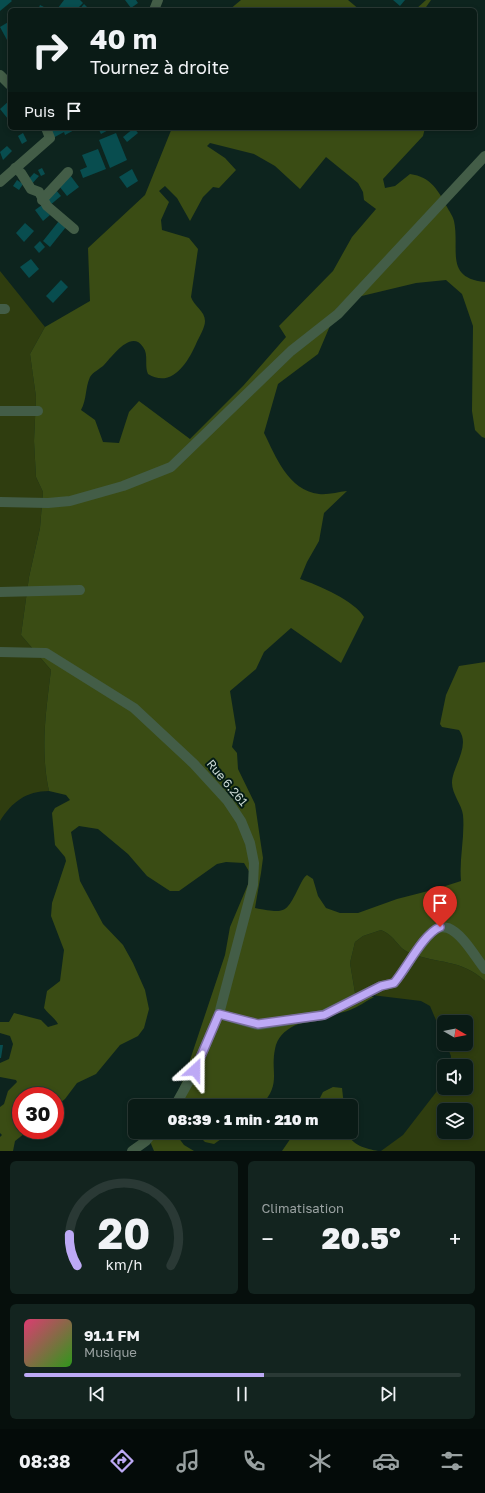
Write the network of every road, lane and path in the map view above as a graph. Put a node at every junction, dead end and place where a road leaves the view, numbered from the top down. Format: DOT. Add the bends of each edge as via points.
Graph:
graph roads {
  1 [pos="0,75"];
  2 [pos="8,83"];
  3 [pos="47,130"];
  4 [pos="485,156"];
  5 [pos="15,168"];
  6 [pos="68,172"];
  7 [pos="0,182"];
  8 [pos="42,200"];
  9 [pos="74,229"];
  10 [pos="0,411"];
  11 [pos="38,411"];
  12 [pos="0,502"];
  13 [pos="80,590"];
  14 [pos="0,592"];
  15 [pos="0,652"];
  16 [pos="485,969"];
  17 [pos="219,1014"];
  18 [pos="179,1099"];
  19 [pos="148,1139"];
  20 [pos="132,1151"];
  1 -- 2 [label="street"];
  3 -- 5 [label="street" via="50,138"];
  4 -- 12 [label="street" via="338,314 291,351 171,467 123,486 70,501"];
  5 -- 7 [label="street"];
  5 -- 8 [label="street" via="31,189 39,192"];
  6 -- 8 [label="street"];
  8 -- 9 [label="street"];
  10 -- 11 [label="street"];
  13 -- 14 [label="street"];
  15 -- 17 [label="street, Rue 6.261" via="46,653 134,708 194,764 227,800 241,821 250,843 254,863 253,885"];
  16 -- 17 [label="street" via="460,938 447,928 440,927 425,941 394,983 381,986 324,1015 258,1024"];
  17 -- 18 [label="street, Rue 6.261" via="195,1070"];
  19 -- 20 [label="street"];
}
